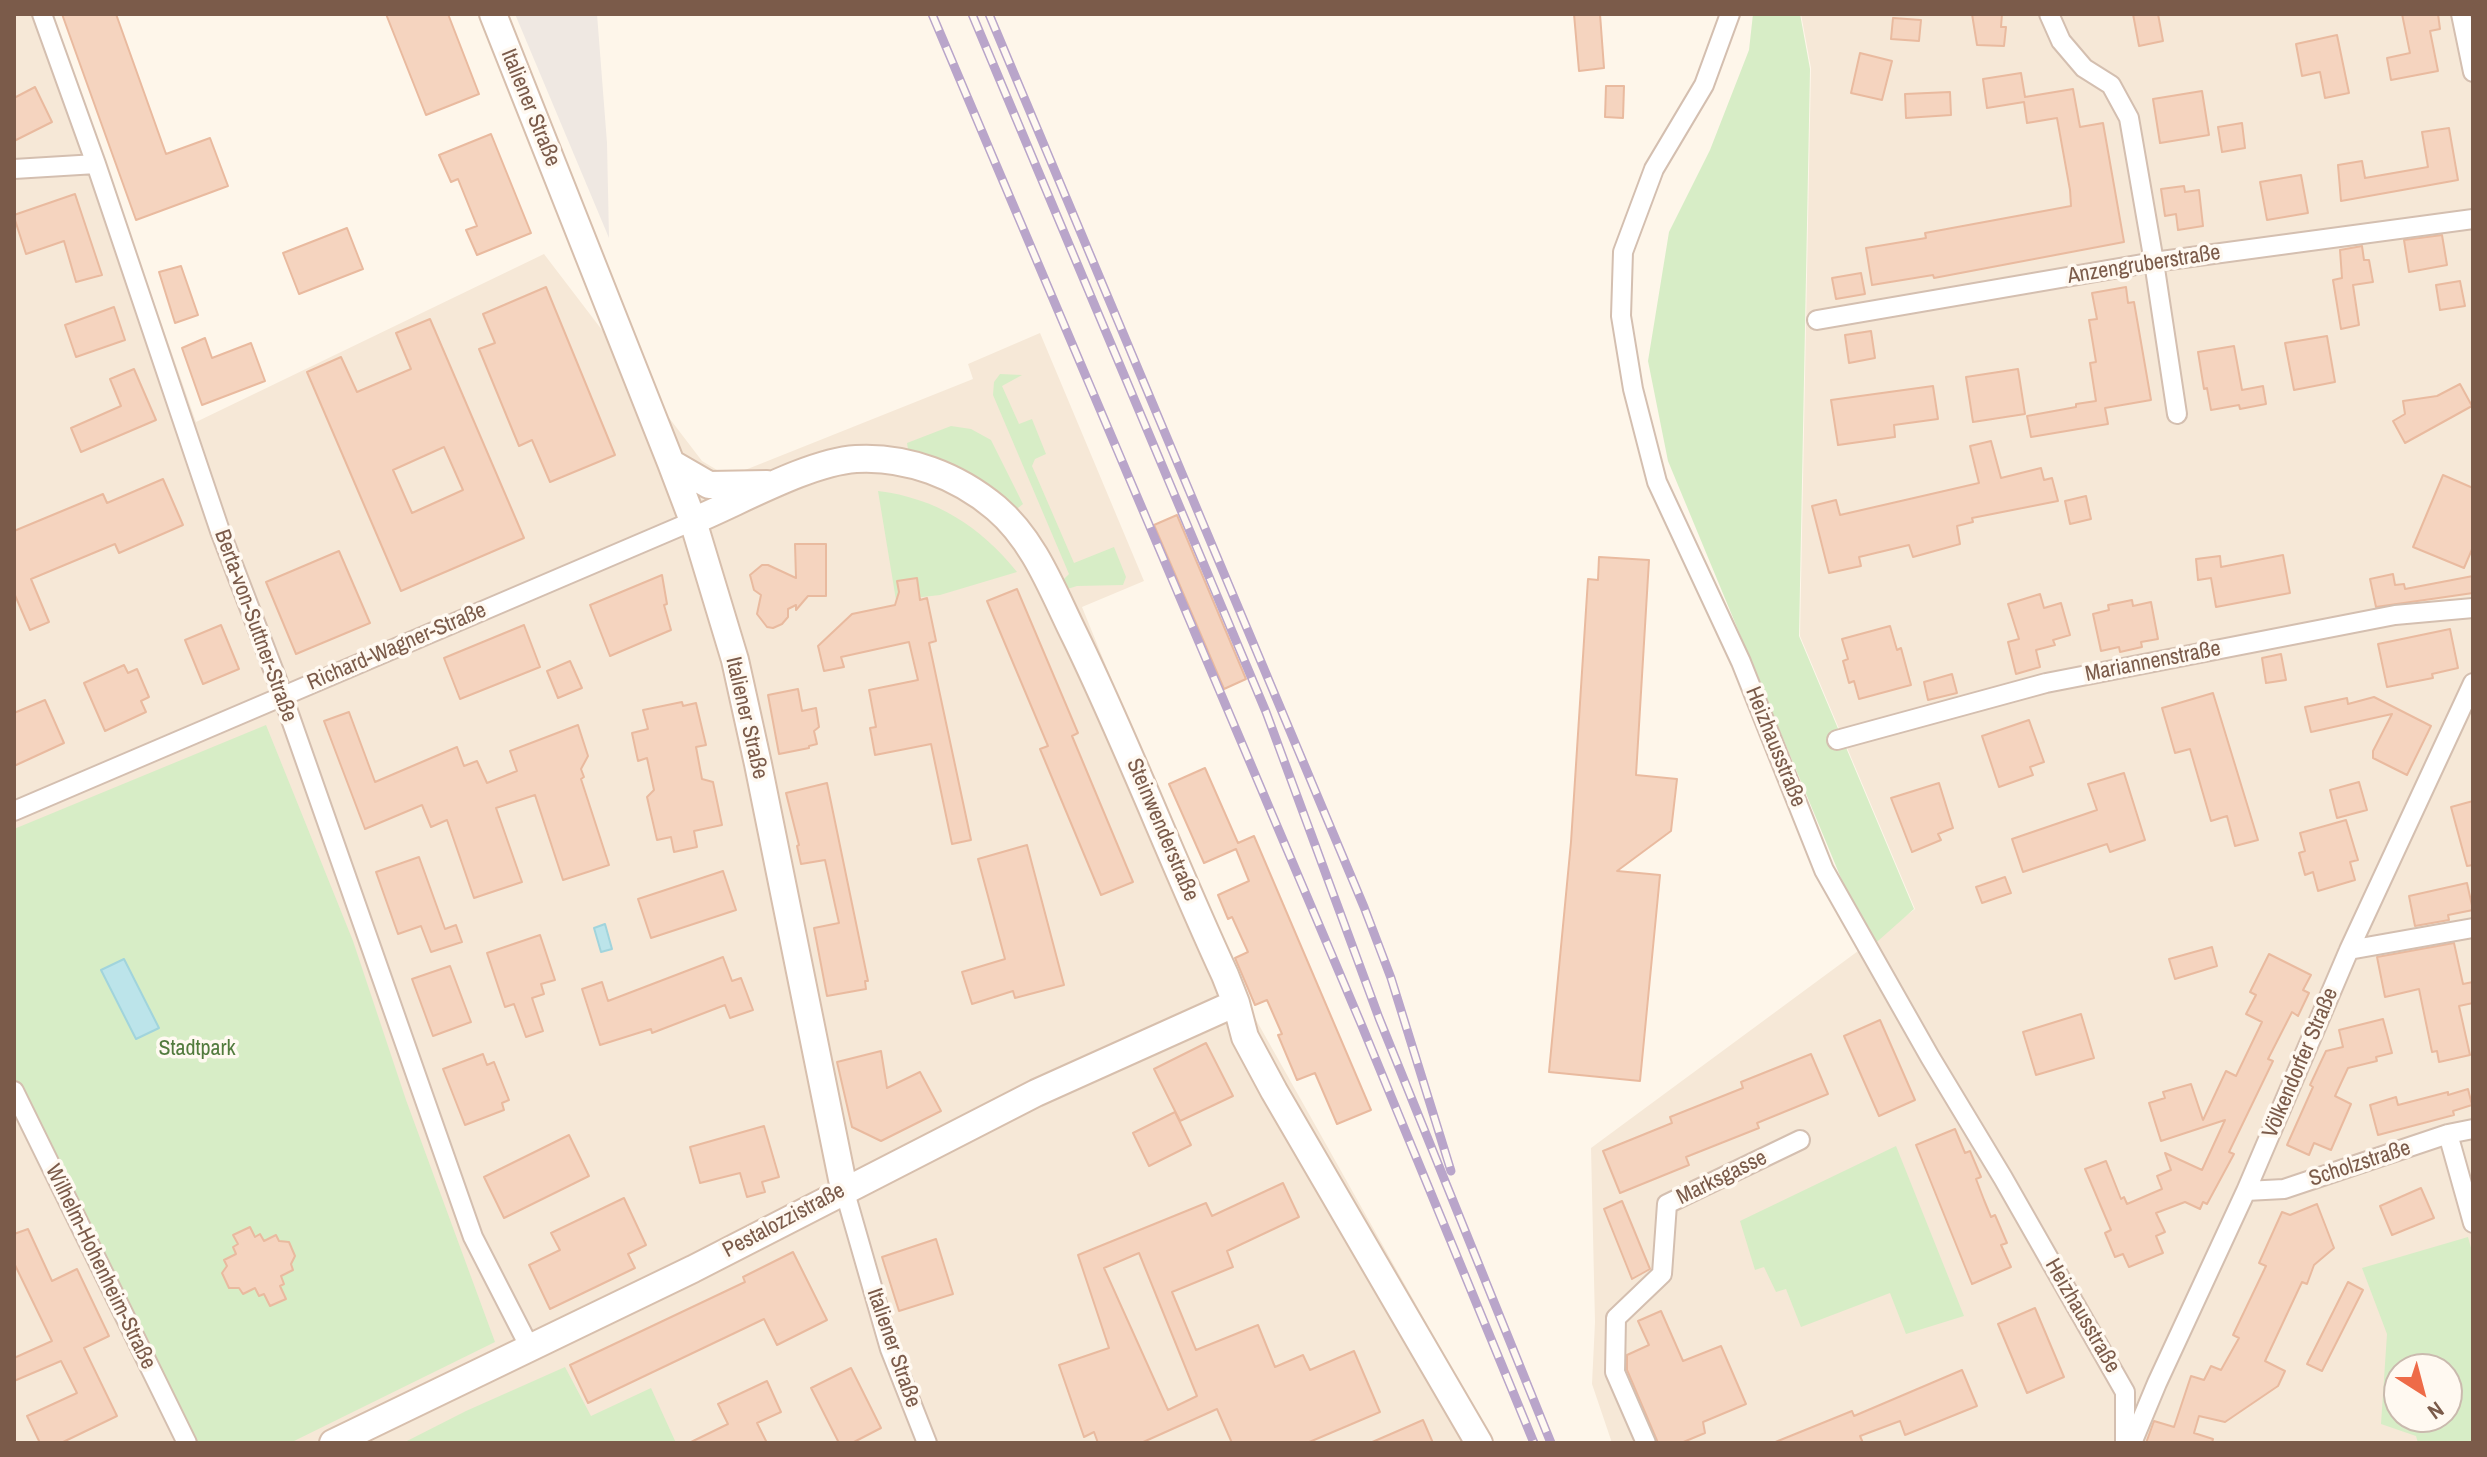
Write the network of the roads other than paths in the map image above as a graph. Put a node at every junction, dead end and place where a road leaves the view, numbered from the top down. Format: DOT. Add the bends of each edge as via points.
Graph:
graph roads {
  1 [pos="42,14"];
  2 [pos="493,14"];
  3 [pos="1730,14"];
  4 [pos="2049,14"];
  5 [pos="2461,14"];
  6 [pos="2473,72"];
  7 [pos="96,164"];
  8 [pos="14,169"];
  9 [pos="2473,219"];
  10 [pos="2154,262"];
  11 [pos="1817,320"];
  12 [pos="2177,414"];
  13 [pos="671,463"];
  14 [pos="778,484"];
  15 [pos="693,521"];
  16 [pos="2473,608"];
  17 [pos="2473,683"];
  18 [pos="281,697"];
  19 [pos="1837,740"];
  20 [pos="14,811"];
  21 [pos="2473,928"];
  22 [pos="2349,950"];
  23 [pos="1236,1003"];
  24 [pos="14,1091"];
  25 [pos="2473,1129"];
  26 [pos="2448,1134"];
  27 [pos="1800,1140"];
  28 [pos="844,1189"];
  29 [pos="2246,1191"];
  30 [pos="2473,1223"];
  31 [pos="530,1348"];
  32 [pos="345,1440"];
  33 [pos="187,1443"];
  34 [pos="927,1443"];
  35 [pos="1479,1443"];
  36 [pos="1646,1443"];
  37 [pos="2125,1443"];
  38 [pos="2132,1443"];
  1 -- 7 [label="street, Berta-von-Suttner-Straße"];
  2 -- 13 [label="street, Italiener Straße"];
  3 -- 37 [label="street, Heizhausstraße" via="1704,85 1654,169 1623,252 1621,316 1657,482 1741,662 1824,870 2125,1392"];
  4 -- 10 [label="street" via="2061,41 2084,68 2111,85 2129,118"];
  5 -- 6 [label="street"];
  7 -- 8 [label="street"];
  7 -- 18 [label="street, Berta-von-Suttner-Straße"];
  9 -- 10 [label="street, Anzengruberstraße"];
  10 -- 11 [label="street, Anzengruberstraße"];
  10 -- 12 [label="street"];
  13 -- 14 [label="street" via="709,485"];
  13 -- 15 [label="street, Italiener Straße"];
  14 -- 15 [label="street, Steinwenderstraße"];
  14 -- 23 [label="street, Steinwenderstraße" via="829,462 889,460 963,485 997,509 1024,538 1117,721"];
  15 -- 18 [label="street, Richard-Wagner-Straße"];
  15 -- 28 [label="street, Italiener Straße" via="735,660"];
  16 -- 19 [label="street, Mariannenstraße" via="2395,615 2046,683"];
  17 -- 22 [label="street, Völkendorfer Straße"];
  18 -- 20 [label="street, Richard-Wagner-Straße"];
  18 -- 31 [label="street, Berta-von-Suttner-Straße" via="473,1237"];
  21 -- 22 [label="street"];
  22 -- 29 [label="street, Völkendorfer Straße"];
  23 -- 28 [label="street, Pestalozzistraße" via="1036,1093"];
  23 -- 35 [label="street, Steinwenderstraße" via="1245,1037 1274,1091"];
  24 -- 33 [label="street, Wilhelm-Hohenheim-Straße"];
  25 -- 26 [label="street, Scholzstraße"];
  26 -- 29 [label="street, Scholzstraße" via="2284,1189"];
  26 -- 30 [label="street"];
  27 -- 36 [label="street, Marksgasse" via="1667,1204 1662,1274 1616,1318 1615,1372"];
  28 -- 31 [label="street, Pestalozzistraße"];
  28 -- 34 [label="street, Italiener Straße" via="890,1349"];
  29 -- 38 [label="street, Völkendorfer Straße"];
  31 -- 32 [label="street, Pestalozzistraße"];
}
